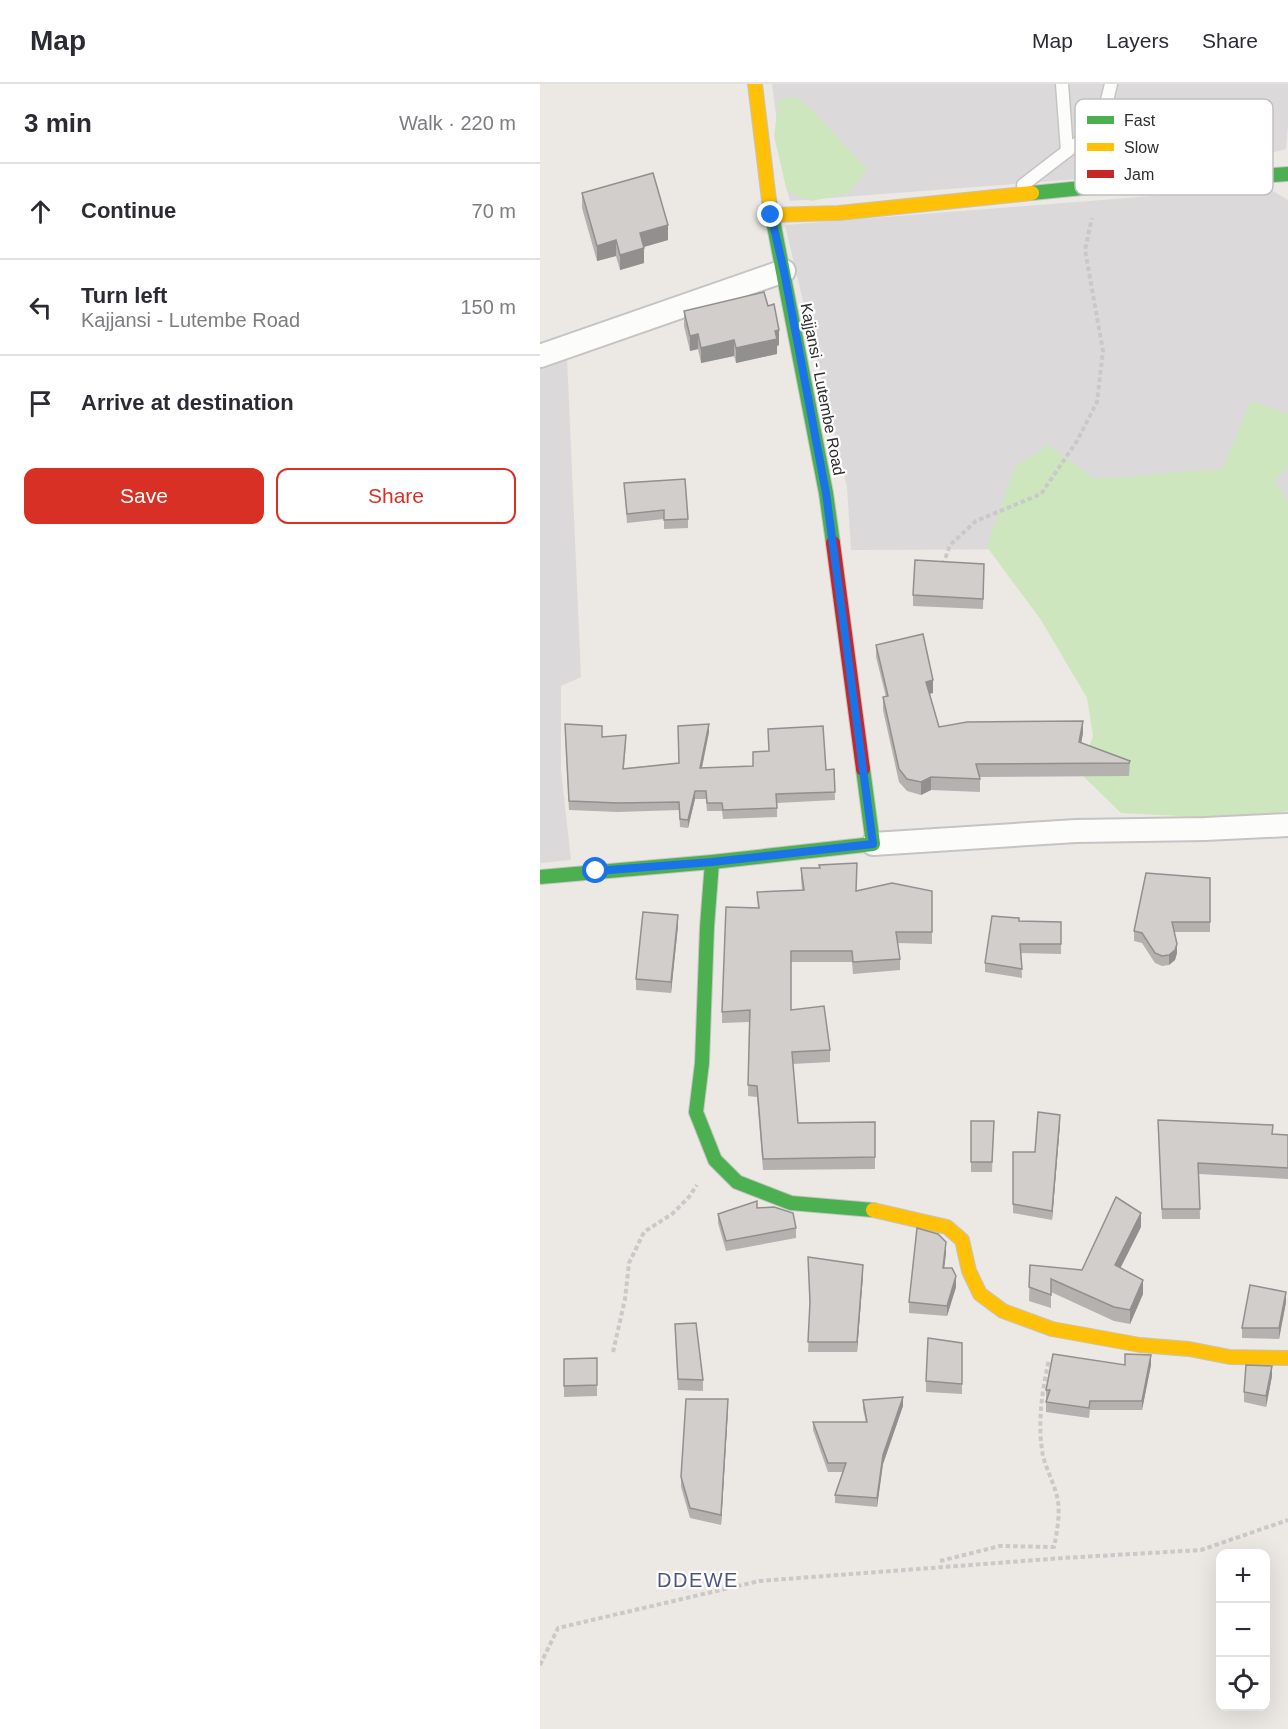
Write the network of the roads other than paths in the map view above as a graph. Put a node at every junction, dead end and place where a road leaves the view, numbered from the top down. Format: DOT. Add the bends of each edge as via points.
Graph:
graph roads {
  1 [pos="754,84"];
  2 [pos="1062,84"];
  3 [pos="1111,84"];
  4 [pos="1107,99"];
  5 [pos="1075,145"];
  6 [pos="1067,151"];
  7 [pos="1288,174"];
  8 [pos="1273,175"];
  9 [pos="1075,189"];
  10 [pos="1010,195"];
  11 [pos="771,215"];
  12 [pos="784,271"];
  13 [pos="540,356"];
  14 [pos="1288,825"];
  15 [pos="873,844"];
  16 [pos="712,862"];
  17 [pos="540,877"];
  18 [pos="1288,1358"];
  1 -- 11 [label="street, Kajjansi - Lutembe Road"];
  2 -- 6 [label="lane"];
  3 -- 4 [label="lane"];
  5 -- 6 [label="lane"];
  6 -- 10 [label="lane"];
  7 -- 8 [label="street"];
  9 -- 10 [label="street"];
  10 -- 11 [label="street" via="839,213"];
  11 -- 12 [label="street, Kajjansi - Lutembe Road"];
  12 -- 13 [label="street"];
  12 -- 15 [label="street, Kajjansi - Lutembe Road" via="826,493"];
  14 -- 15 [label="street" via="1076,831"];
  15 -- 16 [label="street"];
  16 -- 17 [label="street"];
  16 -- 18 [label="street" via="696,1112 715,1160 736,1182 791,1203 880,1211 947,1227 962,1240 969,1271 980,1293 1003,1311 1052,1329 1230,1357"];
}
